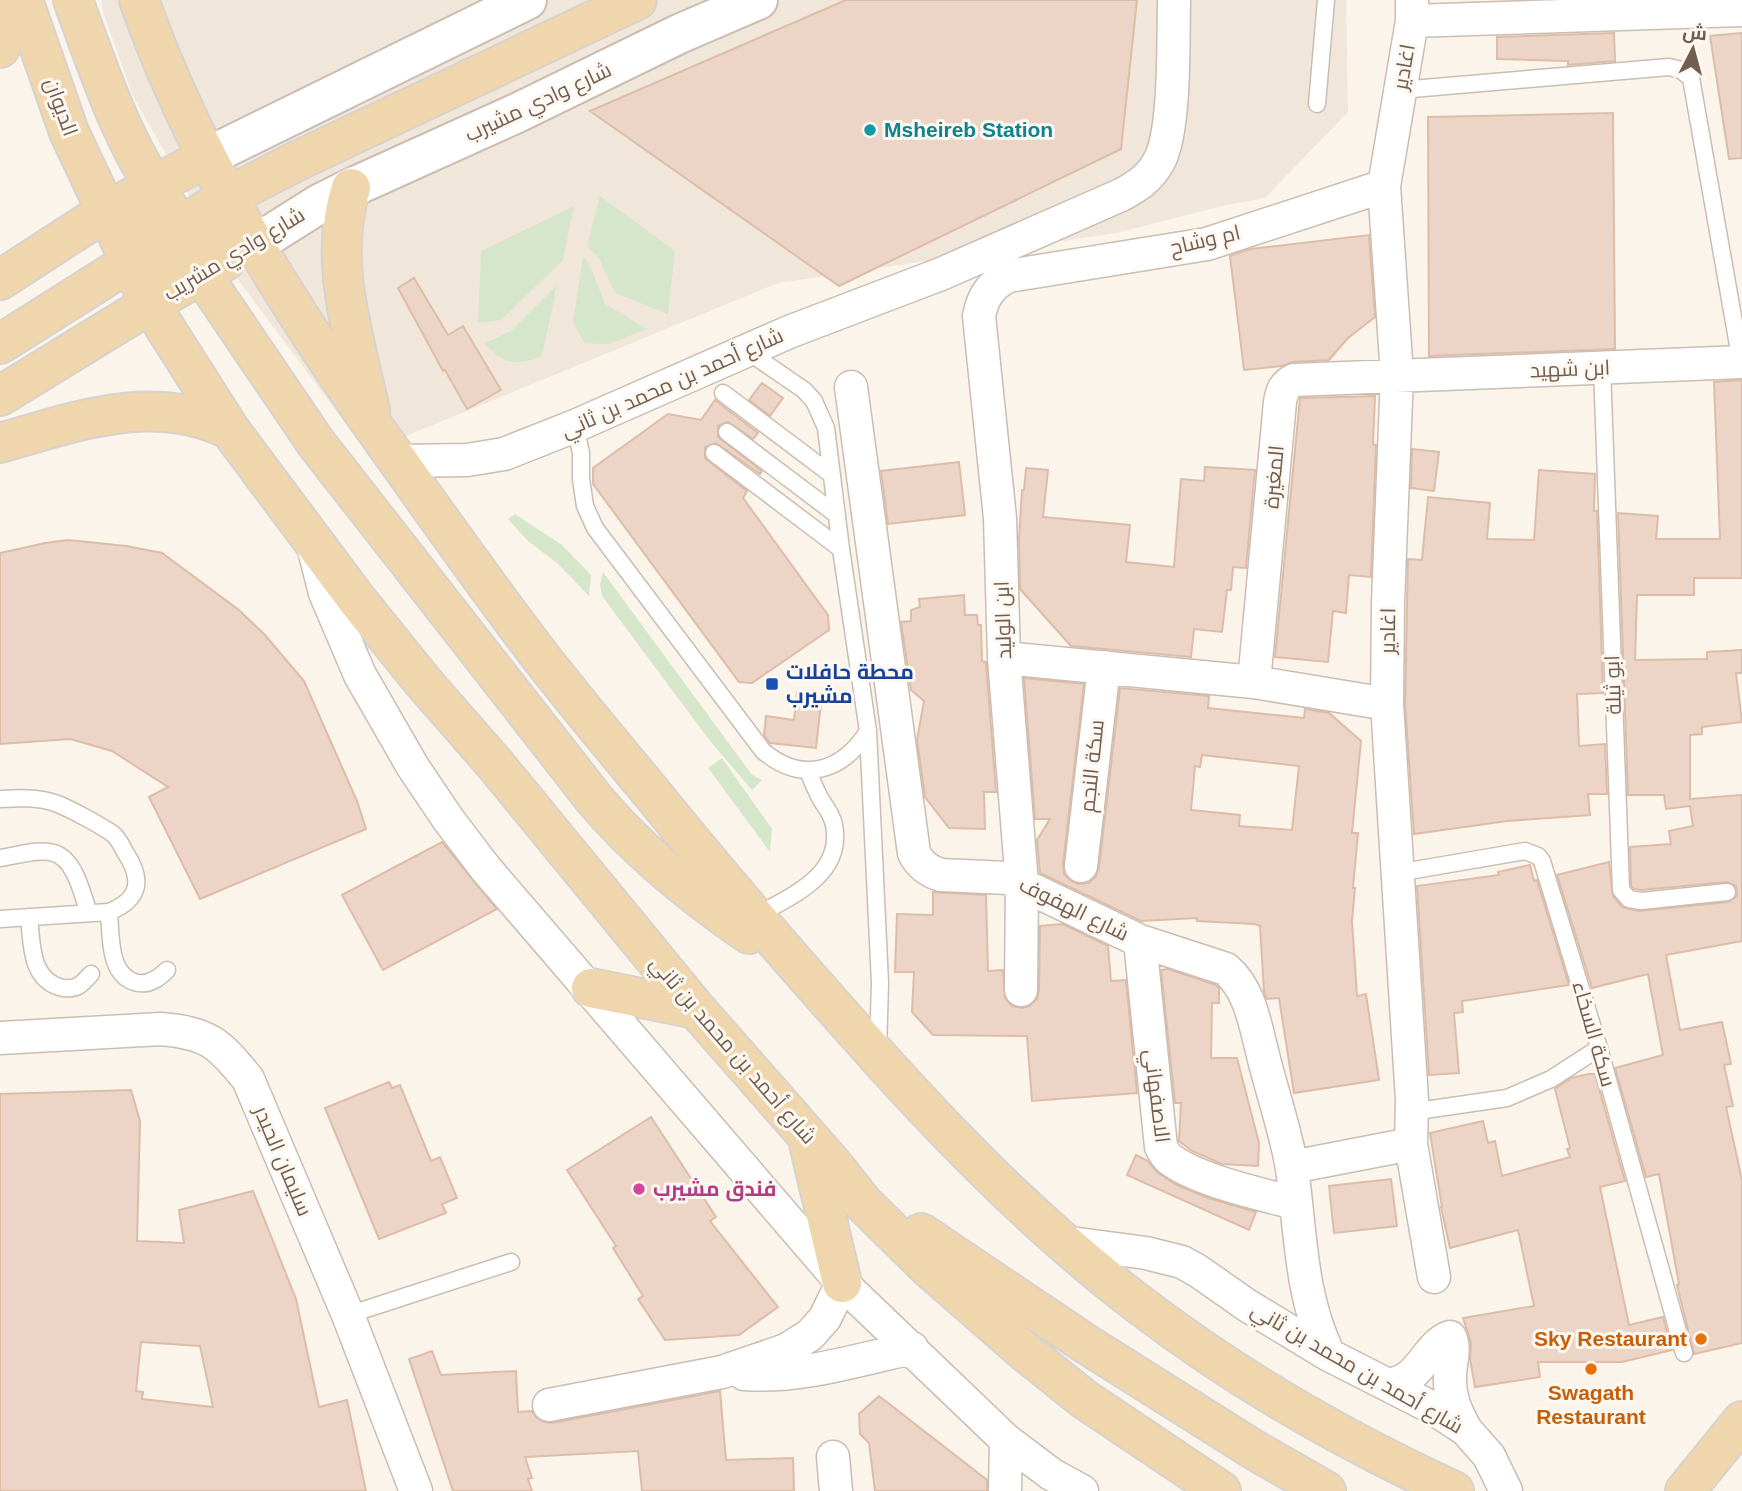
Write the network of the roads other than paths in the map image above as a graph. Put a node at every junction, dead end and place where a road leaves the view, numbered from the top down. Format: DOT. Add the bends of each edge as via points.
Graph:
graph roads {
  1 [pos="7,0"];
  2 [pos="23,0"];
  3 [pos="73,0"];
  4 [pos="139,0"];
  5 [pos="527,0"];
  6 [pos="637,0"];
  7 [pos="758,0"];
  8 [pos="1174,0"];
  9 [pos="1335,0"];
  10 [pos="1325,7"];
  11 [pos="1742,10"];
  12 [pos="1412,11"];
  13 [pos="0,48"];
  14 [pos="1400,90"];
  15 [pos="1317,104"];
  16 [pos="207,157"];
  17 [pos="153,185"];
  18 [pos="1384,186"];
  19 [pos="335,196"];
  20 [pos="227,197"];
  21 [pos="105,212"];
  22 [pos="178,230"];
  23 [pos="254,245"];
  24 [pos="129,264"];
  25 [pos="1021,273"];
  26 [pos="201,274"];
  27 [pos="0,281"];
  28 [pos="149,304"];
  29 [pos="0,344"];
  30 [pos="747,351"];
  31 [pos="1742,362"];
  32 [pos="1602,368"];
  33 [pos="1397,375"];
  34 [pos="851,387"];
  35 [pos="723,393"];
  36 [pos="0,397"];
  37 [pos="575,426"];
  38 [pos="230,430"];
  39 [pos="374,430"];
  40 [pos="727,432"];
  41 [pos="0,443"];
  42 [pos="713,453"];
  43 [pos="397,461"];
  44 [pos="832,475"];
  45 [pos="837,515"];
  46 [pos="312,541"];
  47 [pos="841,549"];
  48 [pos="1004,658"];
  49 [pos="1104,667"];
  50 [pos="1254,682"];
  51 [pos="1387,704"];
  52 [pos="868,731"];
  53 [pos="808,771"];
  54 [pos="0,799"];
  55 [pos="0,858"];
  56 [pos="1081,866"];
  57 [pos="1397,873"];
  58 [pos="1022,884"];
  59 [pos="1727,892"];
  60 [pos="109,912"];
  61 [pos="89,913"];
  62 [pos="29,917"];
  63 [pos="754,917"];
  64 [pos="0,919"];
  65 [pos="1140,941"];
  66 [pos="794,964"];
  67 [pos="167,970"];
  68 [pos="91,974"];
  69 [pos="591,988"];
  70 [pos="1021,990"];
  71 [pos="696,1009"];
  72 [pos="0,1038"];
  73 [pos="1599,1048"];
  74 [pos="877,1056"];
  75 [pos="1411,1112"];
  76 [pos="1410,1144"];
  77 [pos="820,1152"];
  78 [pos="1292,1167"];
  79 [pos="1295,1203"];
  80 [pos="1063,1242"];
  81 [pos="511,1262"];
  82 [pos="1303,1270"];
  83 [pos="1434,1278"];
  84 [pos="842,1283"];
  85 [pos="1248,1306"];
  86 [pos="348,1314"];
  87 [pos="912,1348"];
  88 [pos="1684,1353"];
  89 [pos="1329,1355"];
  90 [pos="722,1372"];
  91 [pos="1391,1385"];
  92 [pos="550,1405"];
  93 [pos="1742,1421"];
  94 [pos="1466,1430"];
  95 [pos="1006,1440"];
  96 [pos="833,1457"];
  97 [pos="416,1491"];
  98 [pos="836,1491"];
  99 [pos="1005,1491"];
  100 [pos="1082,1491"];
  101 [pos="1221,1491"];
  102 [pos="1326,1491"];
  103 [pos="1454,1491"];
  104 [pos="1506,1491"];
  105 [pos="1685,1491"];
  1 -- 13 [label="main road"];
  2 -- 21 [label="main road, الديوان" via="69,132"];
  3 -- 17 [label="main road" via="117,113"];
  4 -- 16 [label="main road"];
  5 -- 16 [label="street"];
  6 -- 20 [label="main road"];
  7 -- 19 [label="street, شارع وادي مشيرب"];
  8 -- 30 [label="street, شارع أحمد بن محمد بن ثاني" via="1168,135 1159,162 1140,185 941,274"];
  9 -- 10 [label="lane"];
  10 -- 15 [label="lane"];
  11 -- 12 [label="street"];
  12 -- 14 [label="street, اغادير"];
  14 -- 18 [label="street, اغادير"];
  14 -- 31 [label="lane" via="1669,67 1681,70 1690,78"];
  16 -- 17 [label="main road"];
  16 -- 20 [label="main road"];
  16 -- 22 [label="main road" via="201,190"];
  17 -- 21 [label="main road"];
  17 -- 22 [label="main road"];
  18 -- 25 [label="street, ام وشاح" via="1207,244"];
  18 -- 33 [label="street, اغادير"];
  19 -- 23 [label="street, شارع وادي مشريب"];
  19 -- 39 [label="main road" via="345,206 340,242 345,292"];
  20 -- 22 [label="main road"];
  20 -- 23 [label="main road"];
  21 -- 22 [label="main road" via="123,211"];
  21 -- 24 [label="main road, شارع أحمد بن محمد بن ثاني"];
  21 -- 27 [label="main road"];
  22 -- 23 [label="main road" via="215,243"];
  22 -- 24 [label="main road"];
  22 -- 26 [label="main road"];
  22 -- 28 [label="main road" via="153,274"];
  23 -- 26 [label="main road, شارع وادي مشريب"];
  23 -- 39 [label="main road"];
  24 -- 28 [label="main road, شارع أحمد بن محمد بن ثاني"];
  24 -- 29 [label="main road"];
  25 -- 48 [label="street, ابن الوليد" via="997,282 979,316 1000,518"];
  26 -- 28 [label="main road, شارع وادي مشريب"];
  26 -- 66 [label="main road" via="342,479 601,808 677,881"];
  28 -- 36 [label="main road"];
  28 -- 38 [label="main road, شارع أحمد بن محمد بن ثاني"];
  30 -- 37 [label="street, شارع أحمد بن محمد بن ثاني"];
  30 -- 44 [label="lane" via="814,401 826,428"];
  31 -- 32 [label="street, ابن شهيد"];
  32 -- 33 [label="street, ابن شهيد"];
  32 -- 59 [label="lane, ابو ثيلة" via="1621,890 1629,899 1641,901"];
  33 -- 50 [label="street, المغيرة" via="1294,380 1282,391"];
  33 -- 51 [label="street, اغادير"];
  34 -- 58 [label="street, شارع الهفوف" via="914,853 924,867 941,875 999,876"];
  35 -- 44 [label="lane"];
  37 -- 43 [label="street, شارع أحمد بن محمد بن ثاني" via="482,459"];
  37 -- 53 [label="lane" via="585,506 595,528 763,751 783,765"];
  38 -- 41 [label="main road" via="187,414 141,411 83,419"];
  38 -- 46 [label="main road, شارع أحمد بن محمد بن ثاني"];
  39 -- 43 [label="main road"];
  40 -- 45 [label="lane"];
  42 -- 47 [label="lane"];
  43 -- 63 [label="main road" via="547,664"];
  44 -- 45 [label="lane"];
  45 -- 47 [label="lane"];
  46 -- 69 [label="street, شارع أحمد بن محمد بن ثاني" via="324,593 342,637 413,766 486,869"];
  46 -- 71 [label="main road, شارع أحمد بن محمد بن ثاني"];
  47 -- 52 [label="lane"];
  48 -- 49 [label="street"];
  48 -- 58 [label="street, ابن الوليد"];
  49 -- 50 [label="street"];
  49 -- 56 [label="street, سكة النجم"];
  50 -- 51 [label="street"];
  51 -- 57 [label="street, اغادير"];
  52 -- 53 [label="lane" via="843,759"];
  52 -- 74 [label="lane" via="880,983"];
  53 -- 63 [label="lane" via="834,824 833,854 817,879"];
  54 -- 60 [label="lane" via="55,803 114,835 134,865 138,884 132,898"];
  55 -- 61 [label="lane" via="55,853 72,870"];
  57 -- 73 [label="lane, سكة السخاء" via="1519,852 1538,856"];
  57 -- 75 [label="street, اغادير"];
  58 -- 65 [label="street, شارع الهفوف"];
  58 -- 70 [label="street, ابن الوليد"];
  60 -- 61 [label="lane"];
  60 -- 67 [label="lane" via="112,948 122,974 146,983"];
  61 -- 62 [label="lane"];
  62 -- 64 [label="lane"];
  62 -- 68 [label="lane" via="34,960 46,981 73,988"];
  63 -- 66 [label="main road"];
  65 -- 78 [label="street, شارع الهفوف" via="1211,963 1237,979 1251,1009"];
  65 -- 79 [label="street, الاصفهاني" via="1161,1147 1168,1159 1232,1186"];
  66 -- 74 [label="main road"];
  69 -- 71 [label="main road"];
  69 -- 84 [label="street, شارع أحمد بن محمد بن ثاني"];
  71 -- 77 [label="main road, شارع أحمد بن محمد بن ثاني"];
  72 -- 86 [label="street, سليمان الحيدر" via="161,1029 209,1039 248,1079"];
  73 -- 75 [label="lane" via="1550,1079 1507,1098"];
  73 -- 88 [label="lane, سكة السخاء"];
  74 -- 80 [label="main road" via="983,1167"];
  75 -- 76 [label="street, اغادير"];
  76 -- 78 [label="street"];
  76 -- 83 [label="street, اغادير"];
  77 -- 84 [label="main road"];
  77 -- 101 [label="main road, شارع أحمد بن محمد بن ثاني" via="863,1203 929,1268 1024,1351 1084,1399"];
  77 -- 102 [label="main road" via="939,1247 1187,1408"];
  78 -- 79 [label="street, شارع الهفوف"];
  79 -- 82 [label="street, شارع الهفوف"];
  80 -- 85 [label="street, شارع أحمد بن محمد بن ثاني" via="1182,1262"];
  80 -- 103 [label="main road" via="1138,1304 1228,1368 1386,1460"];
  81 -- 86 [label="lane"];
  82 -- 85 [label="street" via="1283,1297"];
  82 -- 89 [label="street, شارع الهفوف" via="1313,1319"];
  84 -- 87 [label="street, شارع أحمد بن محمد بن ثاني"];
  84 -- 90 [label="street" via="825,1318 810,1335 786,1350"];
  85 -- 89 [label="street, شارع أحمد بن محمد بن ثاني"];
  86 -- 97 [label="street, سليمان الحيدر"];
  87 -- 90 [label="street" via="796,1373"];
  87 -- 95 [label="street, شارع أحمد بن محمد بن ثاني"];
  89 -- 91 [label="street, شارع أحمد بن محمد بن ثاني"];
  90 -- 92 [label="street"];
  91 -- 94 [label="street, شارع أحمد بن محمد بن ثاني"];
  91 -- 94 [label="street" via="1412,1374 1450,1337 1451,1400"];
  93 -- 105 [label="main road"];
  94 -- 104 [label="street, شارع أحمد بن محمد بن ثاني" via="1489,1456"];
  95 -- 99 [label="street"];
  95 -- 100 [label="street, شارع أحمد بن محمد بن ثاني"];
  96 -- 98 [label="street"];
}
